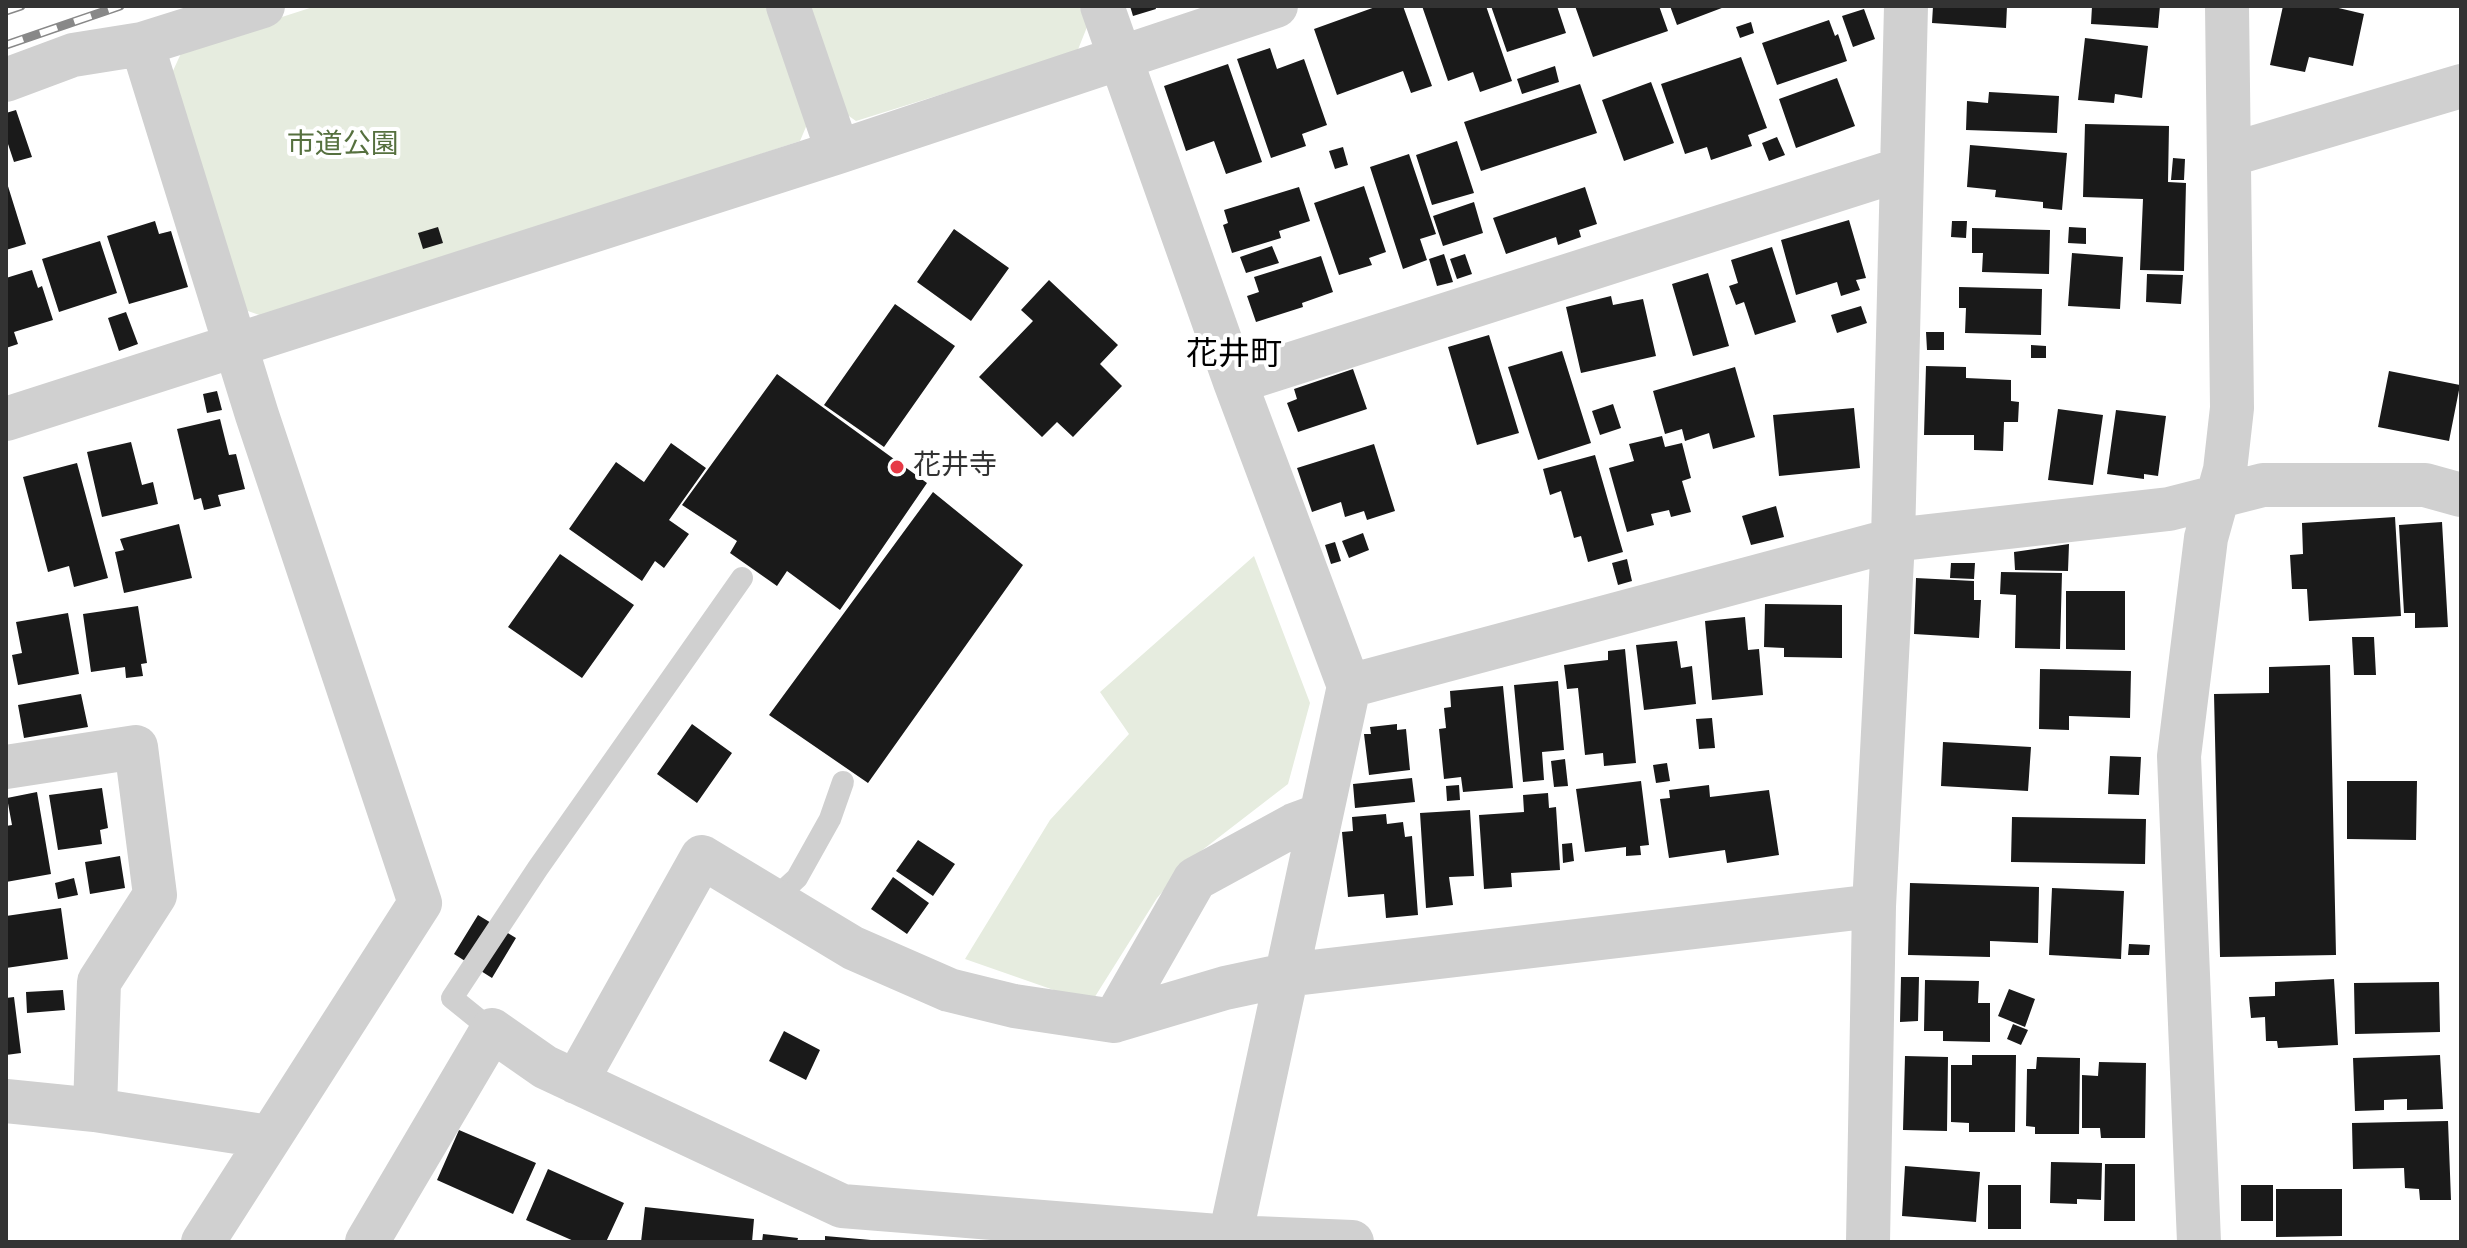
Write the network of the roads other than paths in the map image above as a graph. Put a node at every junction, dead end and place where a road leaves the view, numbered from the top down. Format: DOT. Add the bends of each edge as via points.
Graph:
graph roads {
  1 [pos="263,6"];
  2 [pos="788,6"];
  3 [pos="1102,6"];
  4 [pos="1276,6"];
  5 [pos="1906,6"];
  6 [pos="2227,6"];
  7 [pos="142,44"];
  8 [pos="1122,59"];
  9 [pos="6,80"];
  10 [pos="2461,86"];
  11 [pos="838,152"];
  12 [pos="2229,155"];
  13 [pos="1902,169"];
  14 [pos="236,347"];
  15 [pos="1235,382"];
  16 [pos="6,419"];
  17 [pos="2461,495"];
  18 [pos="2218,496"];
  19 [pos="1893,540"];
  20 [pos="742,578"];
  21 [pos="1349,686"];
  22 [pos="6,767"];
  23 [pos="843,782"];
  24 [pos="1321,815"];
  25 [pos="773,900"];
  26 [pos="1874,906"];
  27 [pos="1286,975"];
  28 [pos="1114,1021"];
  29 [pos="494,1032"];
  30 [pos="576,1082"];
  31 [pos="6,1101"];
  32 [pos="95,1110"];
  33 [pos="269,1137"];
  34 [pos="1229,1240"];
  35 [pos="203,1242"];
  36 [pos="367,1242"];
  37 [pos="1352,1242"];
  38 [pos="1868,1242"];
  39 [pos="2199,1242"];
  1 -- 7 [label="street"];
  2 -- 11 [label="street"];
  3 -- 8 [label="street"];
  4 -- 8 [label="street"];
  5 -- 13 [label="street"];
  6 -- 12 [label="street"];
  7 -- 9 [label="street" via="73,55"];
  7 -- 14 [label="street"];
  8 -- 11 [label="street"];
  8 -- 15 [label="street"];
  10 -- 12 [label="street"];
  11 -- 14 [label="street"];
  12 -- 18 [label="street" via="2232,408"];
  13 -- 15 [label="street"];
  13 -- 19 [label="street"];
  14 -- 16 [label="street"];
  14 -- 33 [label="street" via="420,903"];
  15 -- 21 [label="street"];
  17 -- 18 [label="street" via="2425,485 2263,485"];
  18 -- 19 [label="street" via="2169,509"];
  18 -- 39 [label="street" via="2206,538 2179,756"];
  19 -- 21 [label="street"];
  19 -- 26 [label="street"];
  20 -- 29 [label="lane" via="452,998"];
  21 -- 24 [label="street"];
  22 -- 32 [label="street" via="136,747 155,895 99,982"];
  23 -- 25 [label="lane" via="830,819 797,878"];
  24 -- 27 [label="street"];
  24 -- 28 [label="street" via="1195,879"];
  25 -- 28 [label="street" via="853,948 949,990"];
  25 -- 30 [label="street" via="702,857"];
  26 -- 27 [label="street"];
  26 -- 38 [label="street"];
  27 -- 28 [label="street"];
  27 -- 34 [label="street"];
  29 -- 30 [label="street"];
  29 -- 36 [label="street"];
  30 -- 34 [label="street" via="842,1206"];
  31 -- 32 [label="street"];
  32 -- 33 [label="street"];
  33 -- 35 [label="street"];
  34 -- 37 [label="street"];
}
